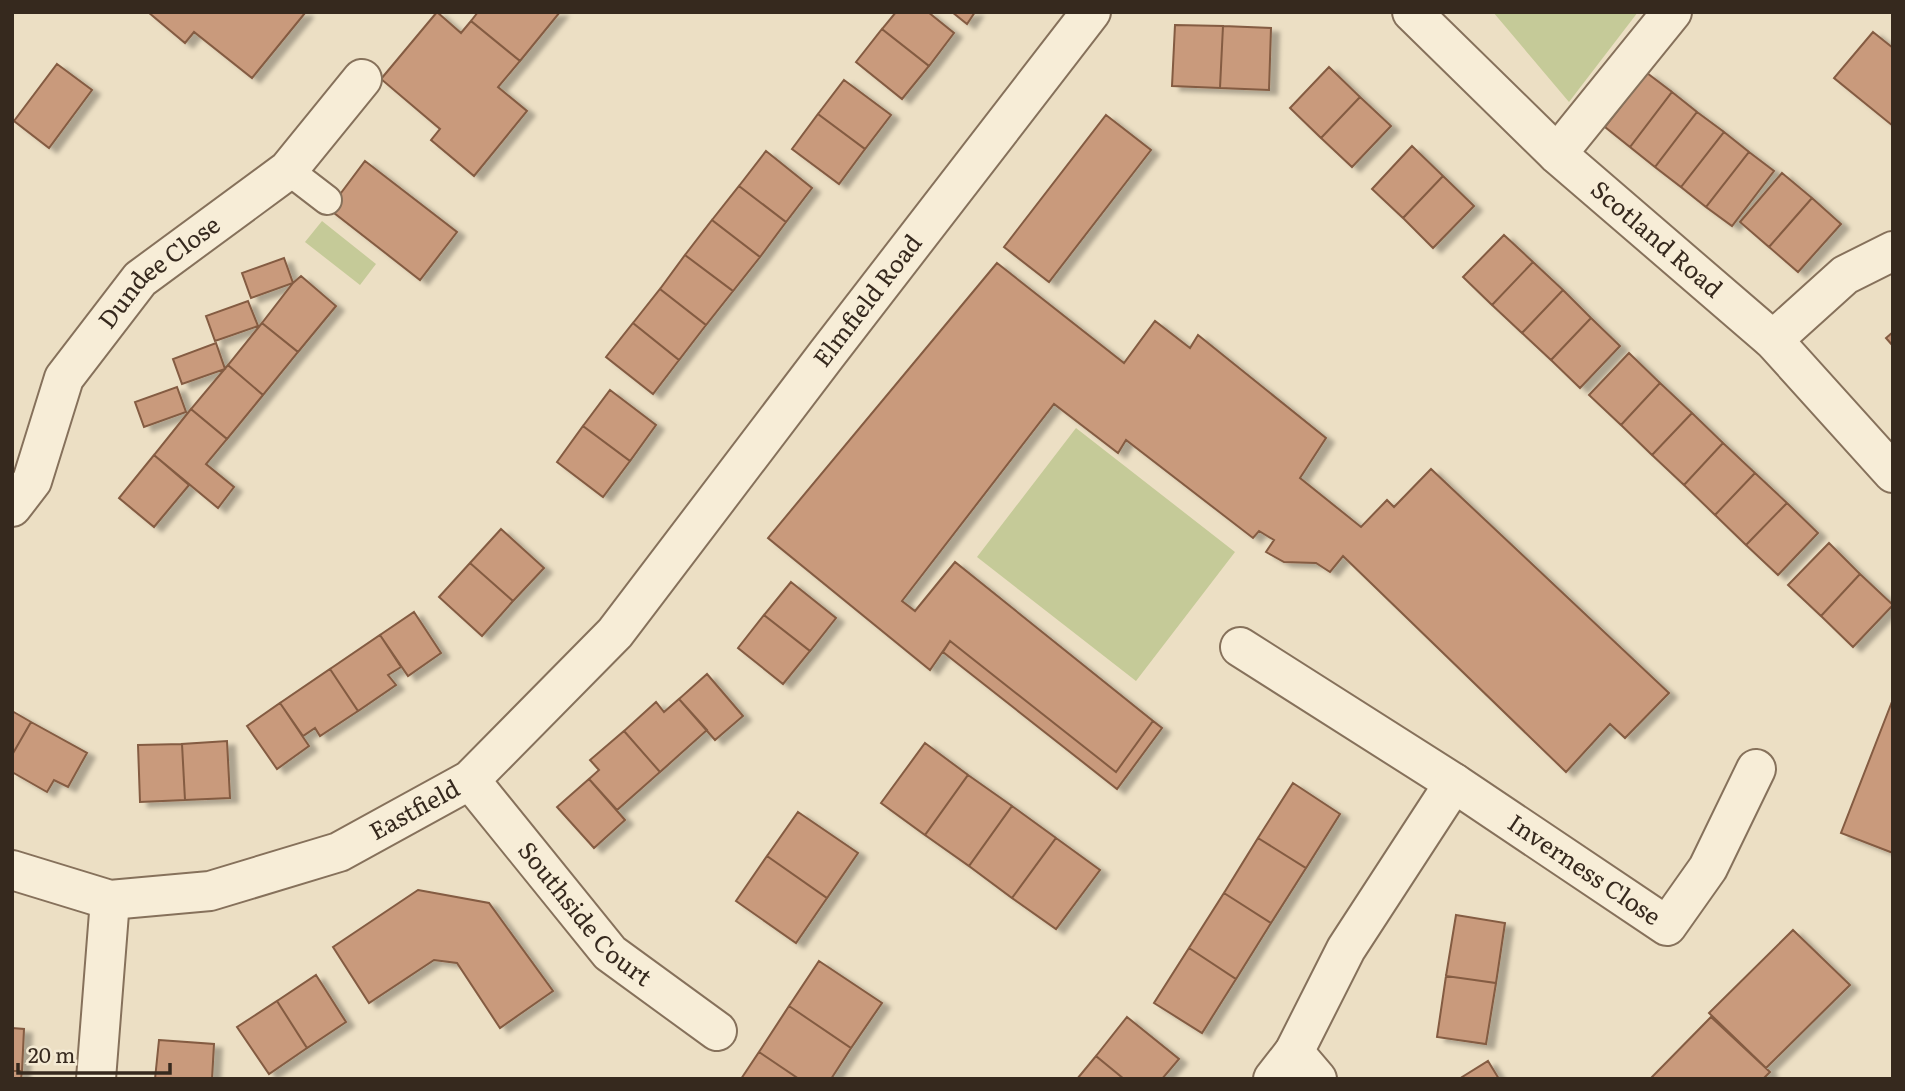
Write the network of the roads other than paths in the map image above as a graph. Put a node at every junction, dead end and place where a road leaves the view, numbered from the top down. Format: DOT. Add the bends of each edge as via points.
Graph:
graph roads {
  1 [pos="1091,12"];
  2 [pos="1412,12"];
  3 [pos="1672,12"];
  4 [pos="362,79"];
  5 [pos="1557,154"];
  6 [pos="288,170"];
  7 [pos="327,201"];
  8 [pos="1893,251"];
  9 [pos="1773,340"];
  10 [pos="1893,473"];
  11 [pos="12,508"];
  12 [pos="646,592"];
  13 [pos="1240,647"];
  14 [pos="1756,769"];
  15 [pos="470,779"];
  16 [pos="1454,783"];
  17 [pos="12,870"];
  18 [pos="110,900"];
  19 [pos="717,1031"];
  20 [pos="1295,1070"];
  21 [pos="96,1079"];
  1 -- 12 [label="street, Elmfield Road"];
  2 -- 5 [label="street, Scotland Road"];
  3 -- 5 [label="street"];
  4 -- 6 [label="street, Dundee Close"];
  5 -- 9 [label="street, Scotland Road"];
  6 -- 7 [label="lane"];
  6 -- 11 [label="street, Dundee Close" via="140,279 64,378 32,481"];
  8 -- 9 [label="street" via="1845,275"];
  9 -- 10 [label="street, Scotland Road"];
  12 -- 15 [label="street, Eastfield" via="615,633"];
  13 -- 16 [label="street, Inverness Close"];
  14 -- 16 [label="street, Inverness Close" via="1708,868 1667,926"];
  15 -- 18 [label="street, Eastfield" via="339,852 209,891"];
  15 -- 19 [label="street, Southside Court" via="610,953"];
  16 -- 20 [label="street" via="1346,948"];
  17 -- 18 [label="street, Eastfield"];
  18 -- 21 [label="street"];
}
